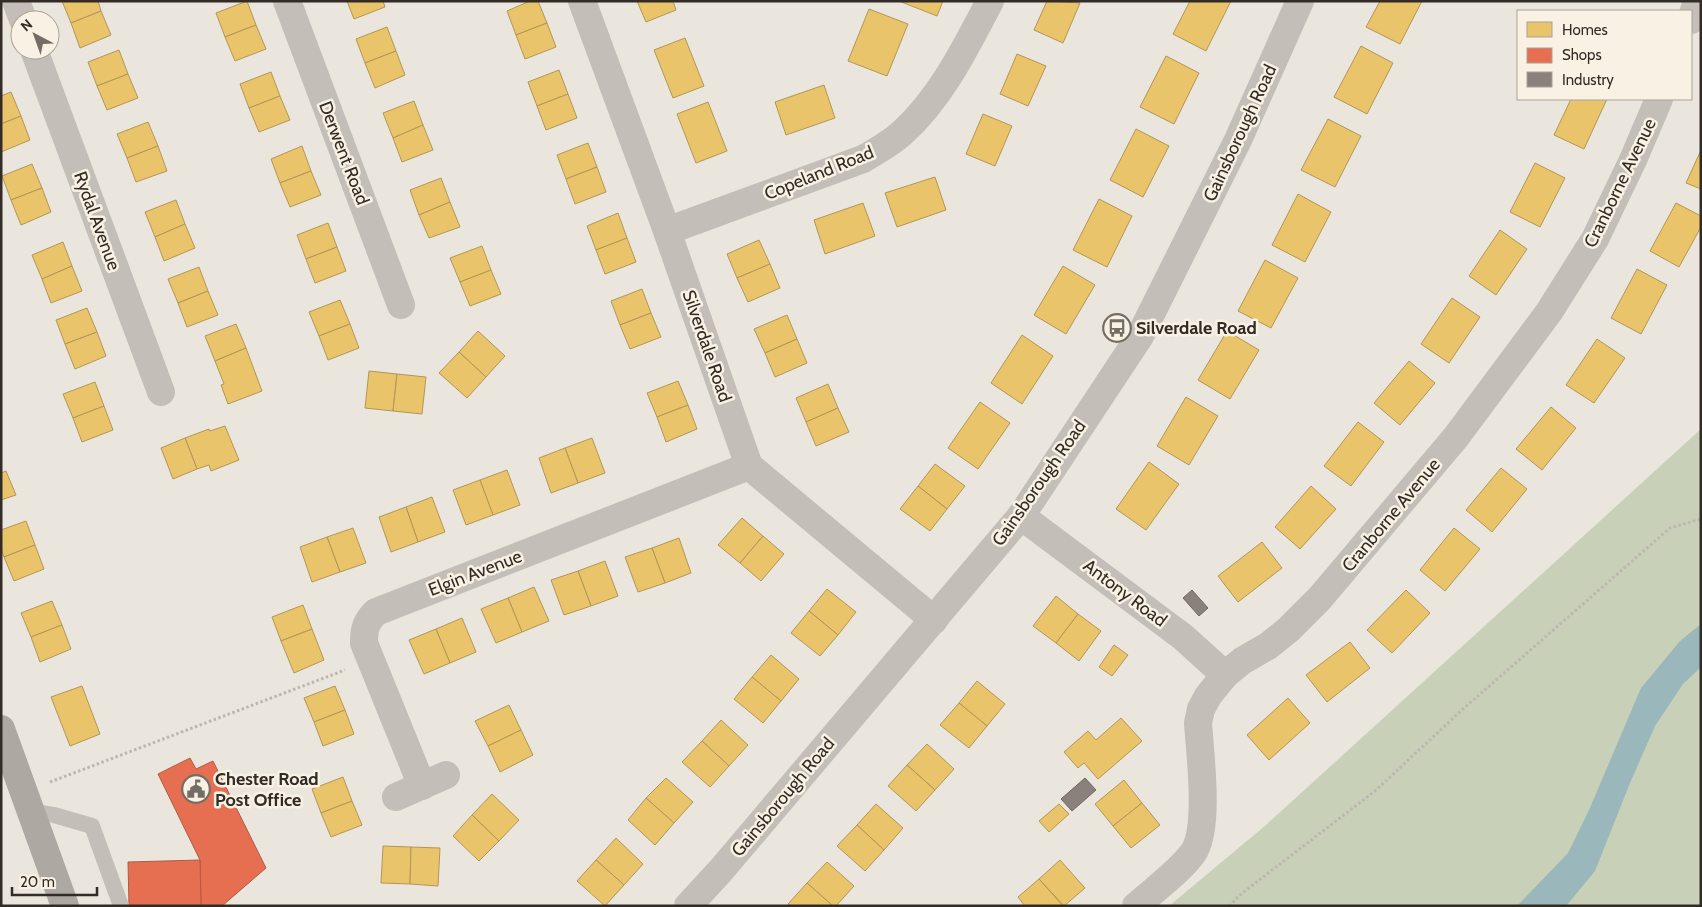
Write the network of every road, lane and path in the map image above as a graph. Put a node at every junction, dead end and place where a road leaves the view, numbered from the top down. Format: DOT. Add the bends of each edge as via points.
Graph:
graph roads {
  1 [pos="287,1"];
  2 [pos="582,1"];
  3 [pos="990,1"];
  4 [pos="1300,1"];
  5 [pos="1697,1"];
  6 [pos="1692,17"];
  7 [pos="38,60"];
  8 [pos="1660,100"];
  9 [pos="666,231"];
  10 [pos="401,305"];
  11 [pos="161,392"];
  12 [pos="749,466"];
  13 [pos="1021,516"];
  14 [pos="1701,519"];
  15 [pos="934,620"];
  16 [pos="372,660"];
  17 [pos="1225,675"];
  18 [pos="1,729"];
  19 [pos="396,797"];
  20 [pos="28,802"];
  21 [pos="65,906"];
  22 [pos="122,906"];
  23 [pos="688,906"];
  24 [pos="1136,906"];
  25 [pos="1229,906"];
  1 -- 10 [label="street, Derwent Road"];
  2 -- 9 [label="street, Silverdale Road"];
  3 -- 9 [label="street, Copeland Road" via="944,82 917,118 884,147 863,159"];
  4 -- 13 [label="street, Gainsborough Road" via="1238,140 1140,336"];
  5 -- 6 [label="street"];
  7 -- 11 [label="street, Rydal Avenue"];
  8 -- 17 [label="street, Cranborne Avenue" via="1595,239 1549,312 1456,437 1320,598 1288,630"];
  9 -- 12 [label="street, Silverdale Road"];
  12 -- 15 [label="street"];
  12 -- 16 [label="street, Elgin Avenue" via="376,612 364,630 364,643"];
  13 -- 15 [label="street, Gainsborough Road"];
  13 -- 17 [label="street, Antony Road" via="1183,637"];
  14 -- 25 [label="path" via="1670,528 1463,709 1375,791"];
  15 -- 23 [label="street, Gainsborough Road"];
  16 -- 19 [label="street, Elgin Avenue" via="434,781"];
  16 -- 20 [label="path"];
  17 -- 24 [label="street, Cranborne Avenue" via="1208,696 1198,723 1203,815 1199,839 1185,862"];
  18 -- 20 [label="highway"];
  20 -- 21 [label="highway"];
  20 -- 22 [label="lane" via="54,815 92,826"];
}
